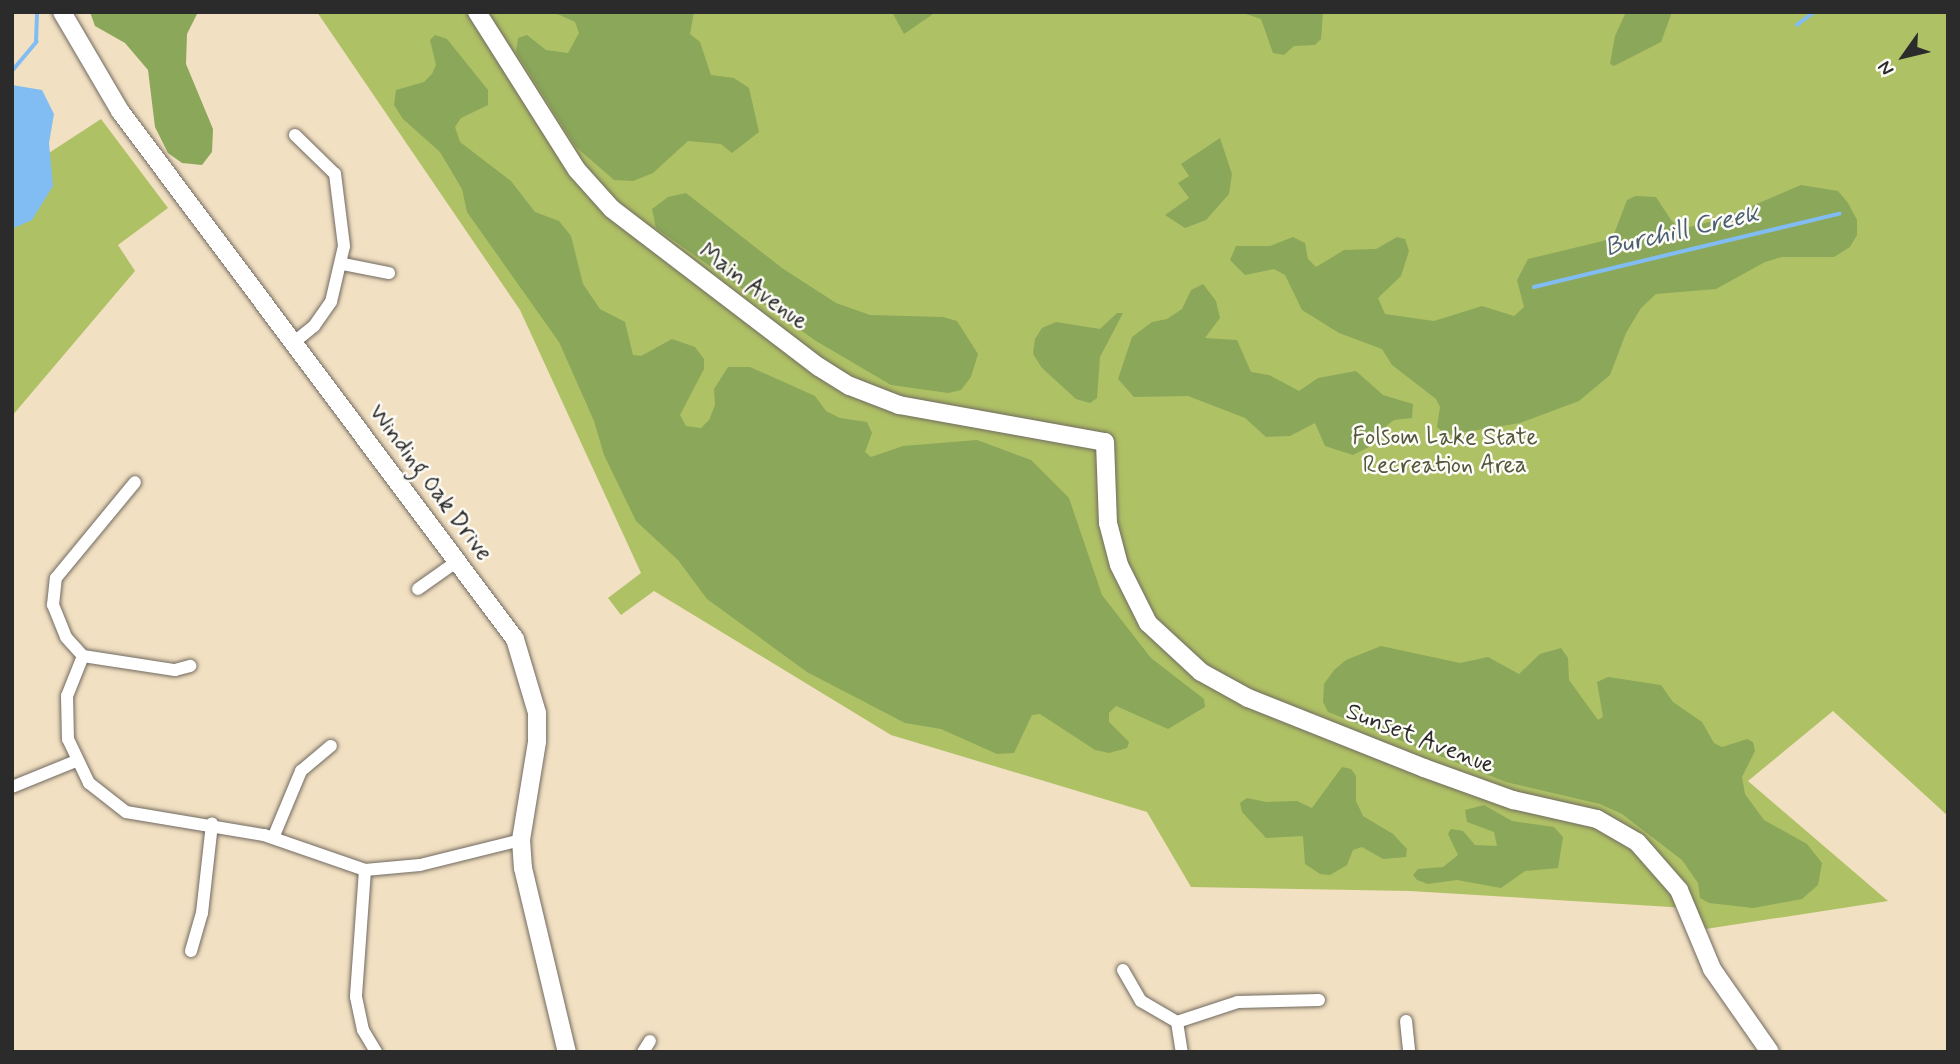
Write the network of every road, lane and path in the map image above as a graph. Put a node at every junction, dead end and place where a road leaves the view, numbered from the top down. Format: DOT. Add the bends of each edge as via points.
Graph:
graph roads {
  1 [pos="62,12"];
  2 [pos="477,12"];
  3 [pos="295,135"];
  4 [pos="343,264"];
  5 [pos="389,273"];
  6 [pos="293,343"];
  7 [pos="1105,442"];
  8 [pos="135,482"];
  9 [pos="458,560"];
  10 [pos="418,589"];
  11 [pos="83,656"];
  12 [pos="190,666"];
  13 [pos="331,746"];
  14 [pos="76,761"];
  15 [pos="12,787"];
  16 [pos="212,824"];
  17 [pos="273,838"];
  18 [pos="521,840"];
  19 [pos="365,870"];
  20 [pos="191,951"];
  21 [pos="1124,970"];
  22 [pos="1319,1000"];
  23 [pos="1406,1021"];
  24 [pos="1177,1022"];
  25 [pos="376,1052"];
  26 [pos="567,1052"];
  27 [pos="1182,1052"];
  28 [pos="1409,1052"];
  29 [pos="1770,1052"];
  1 -- 6 [label="street, Winding Oak Drive" via="120,111"];
  2 -- 7 [label="street, Main Avenue" via="577,170 612,209 819,367 850,386 898,405"];
  3 -- 4 [label="street" via="335,174 344,233"];
  4 -- 5 [label="street"];
  4 -- 6 [label="street" via="326,310"];
  6 -- 9 [label="street, Winding Oak Drive"];
  7 -- 29 [label="street, Sunset Avenue" via="1108,523 1119,565 1149,623 1168,643 1201,672 1248,698 1513,800 1597,819 1620,831 1649,853 1679,890 1712,969"];
  8 -- 11 [label="street" via="56,578 53,605 66,637"];
  9 -- 10 [label="street"];
  9 -- 18 [label="street, Winding Oak Drive" via="515,639 534,692 537,742"];
  11 -- 12 [label="street" via="116,657 175,670"];
  11 -- 14 [label="street" via="65,705 68,739"];
  13 -- 17 [label="street" via="301,771"];
  14 -- 15 [label="street"];
  14 -- 16 [label="street" via="96,789 126,812"];
  16 -- 17 [label="street"];
  16 -- 20 [label="street" via="202,913"];
  17 -- 19 [label="street"];
  18 -- 19 [label="street" via="420,866"];
  18 -- 26 [label="street, Winding Oak Drive" via="529,904"];
  19 -- 25 [label="street" via="356,997 363,1030"];
  21 -- 24 [label="street" via="1141,1001"];
  22 -- 24 [label="street" via="1238,1002"];
  23 -- 28 [label="street"];
  24 -- 27 [label="street"];
}
